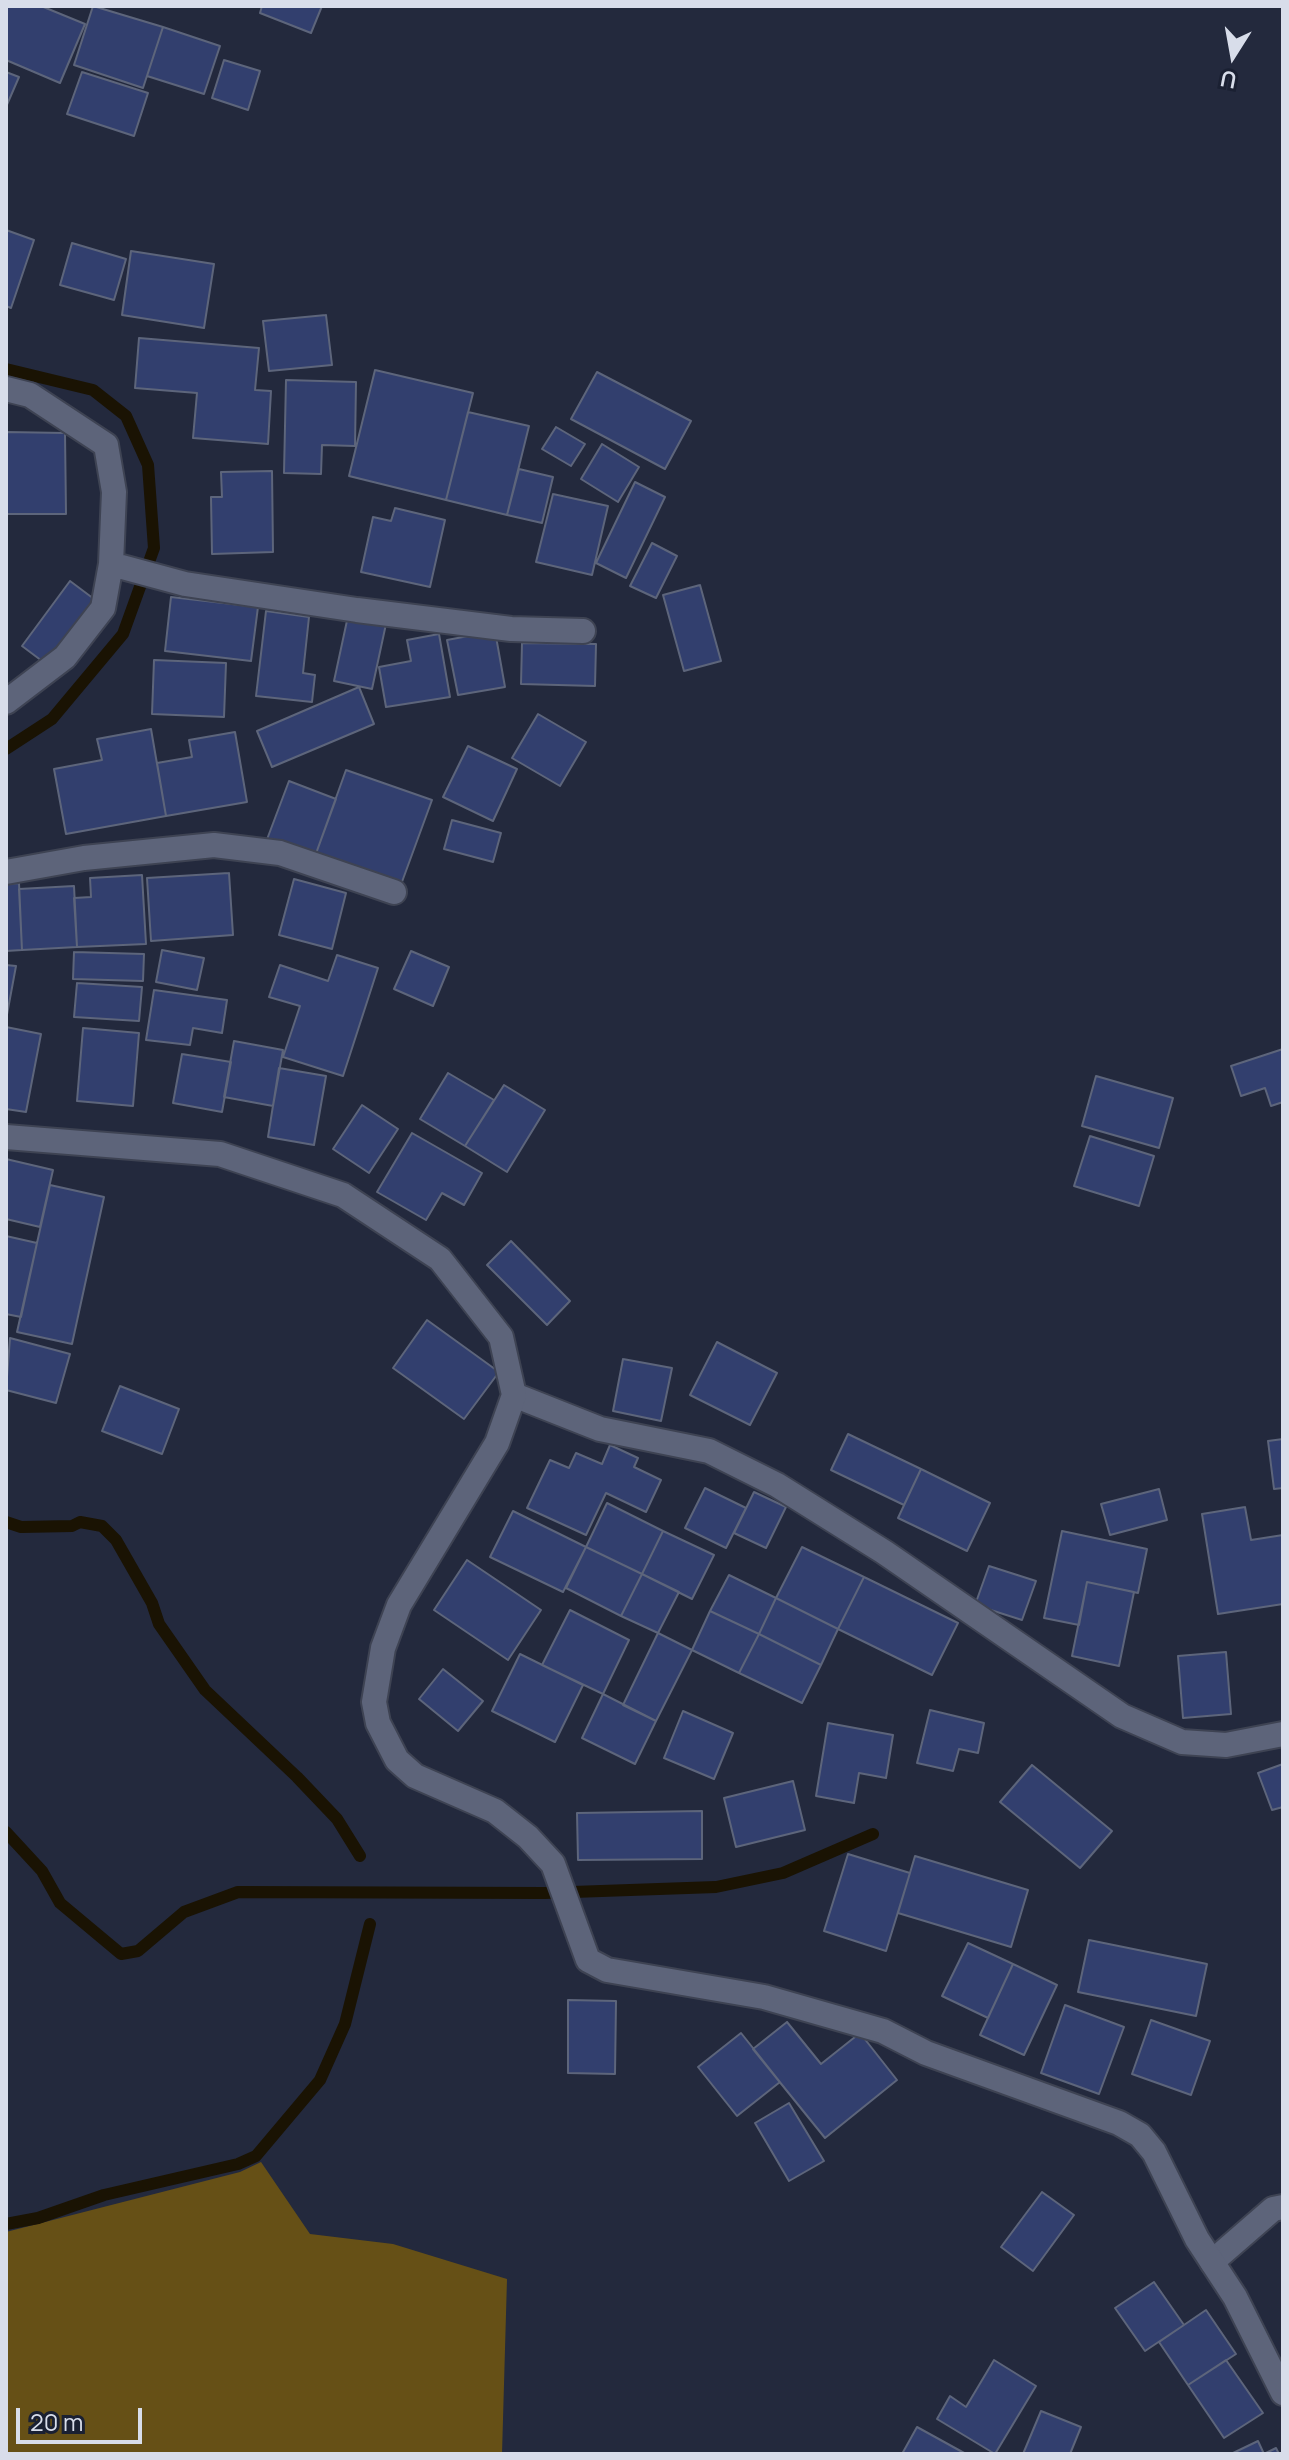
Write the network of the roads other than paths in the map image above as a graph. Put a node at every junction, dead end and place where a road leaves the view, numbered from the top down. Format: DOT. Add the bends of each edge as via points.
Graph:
graph roads {
  1 [pos="6,389"];
  2 [pos="117,566"];
  3 [pos="583,631"];
  4 [pos="6,702"];
  5 [pos="6,872"];
  6 [pos="394,892"];
  7 [pos="6,1137"];
  8 [pos="514,1395"];
  9 [pos="1283,1734"];
  10 [pos="1283,2207"];
  11 [pos="1212,2262"];
  12 [pos="1283,2393"];
  1 -- 2 [label="street" via="30,395 106,445"];
  2 -- 3 [label="street" via="185,584 511,629"];
  2 -- 4 [label="street" via="103,608 65,657"];
  5 -- 6 [label="street" via="214,845 280,853"];
  7 -- 8 [label="street" via="220,1154 343,1195 440,1259 501,1337"];
  8 -- 9 [label="street" via="600,1429 709,1451 777,1485 1122,1716 1182,1742 1226,1745"];
  8 -- 11 [label="street" via="497,1443 399,1605 383,1648 374,1702 378,1723 397,1760 415,1776 495,1811 528,1837 553,1864 588,1960 607,1970 764,1997 883,2031 1140,2135"];
  10 -- 11 [label="street" via="1273,2209"];
  11 -- 12 [label="street"];
}
